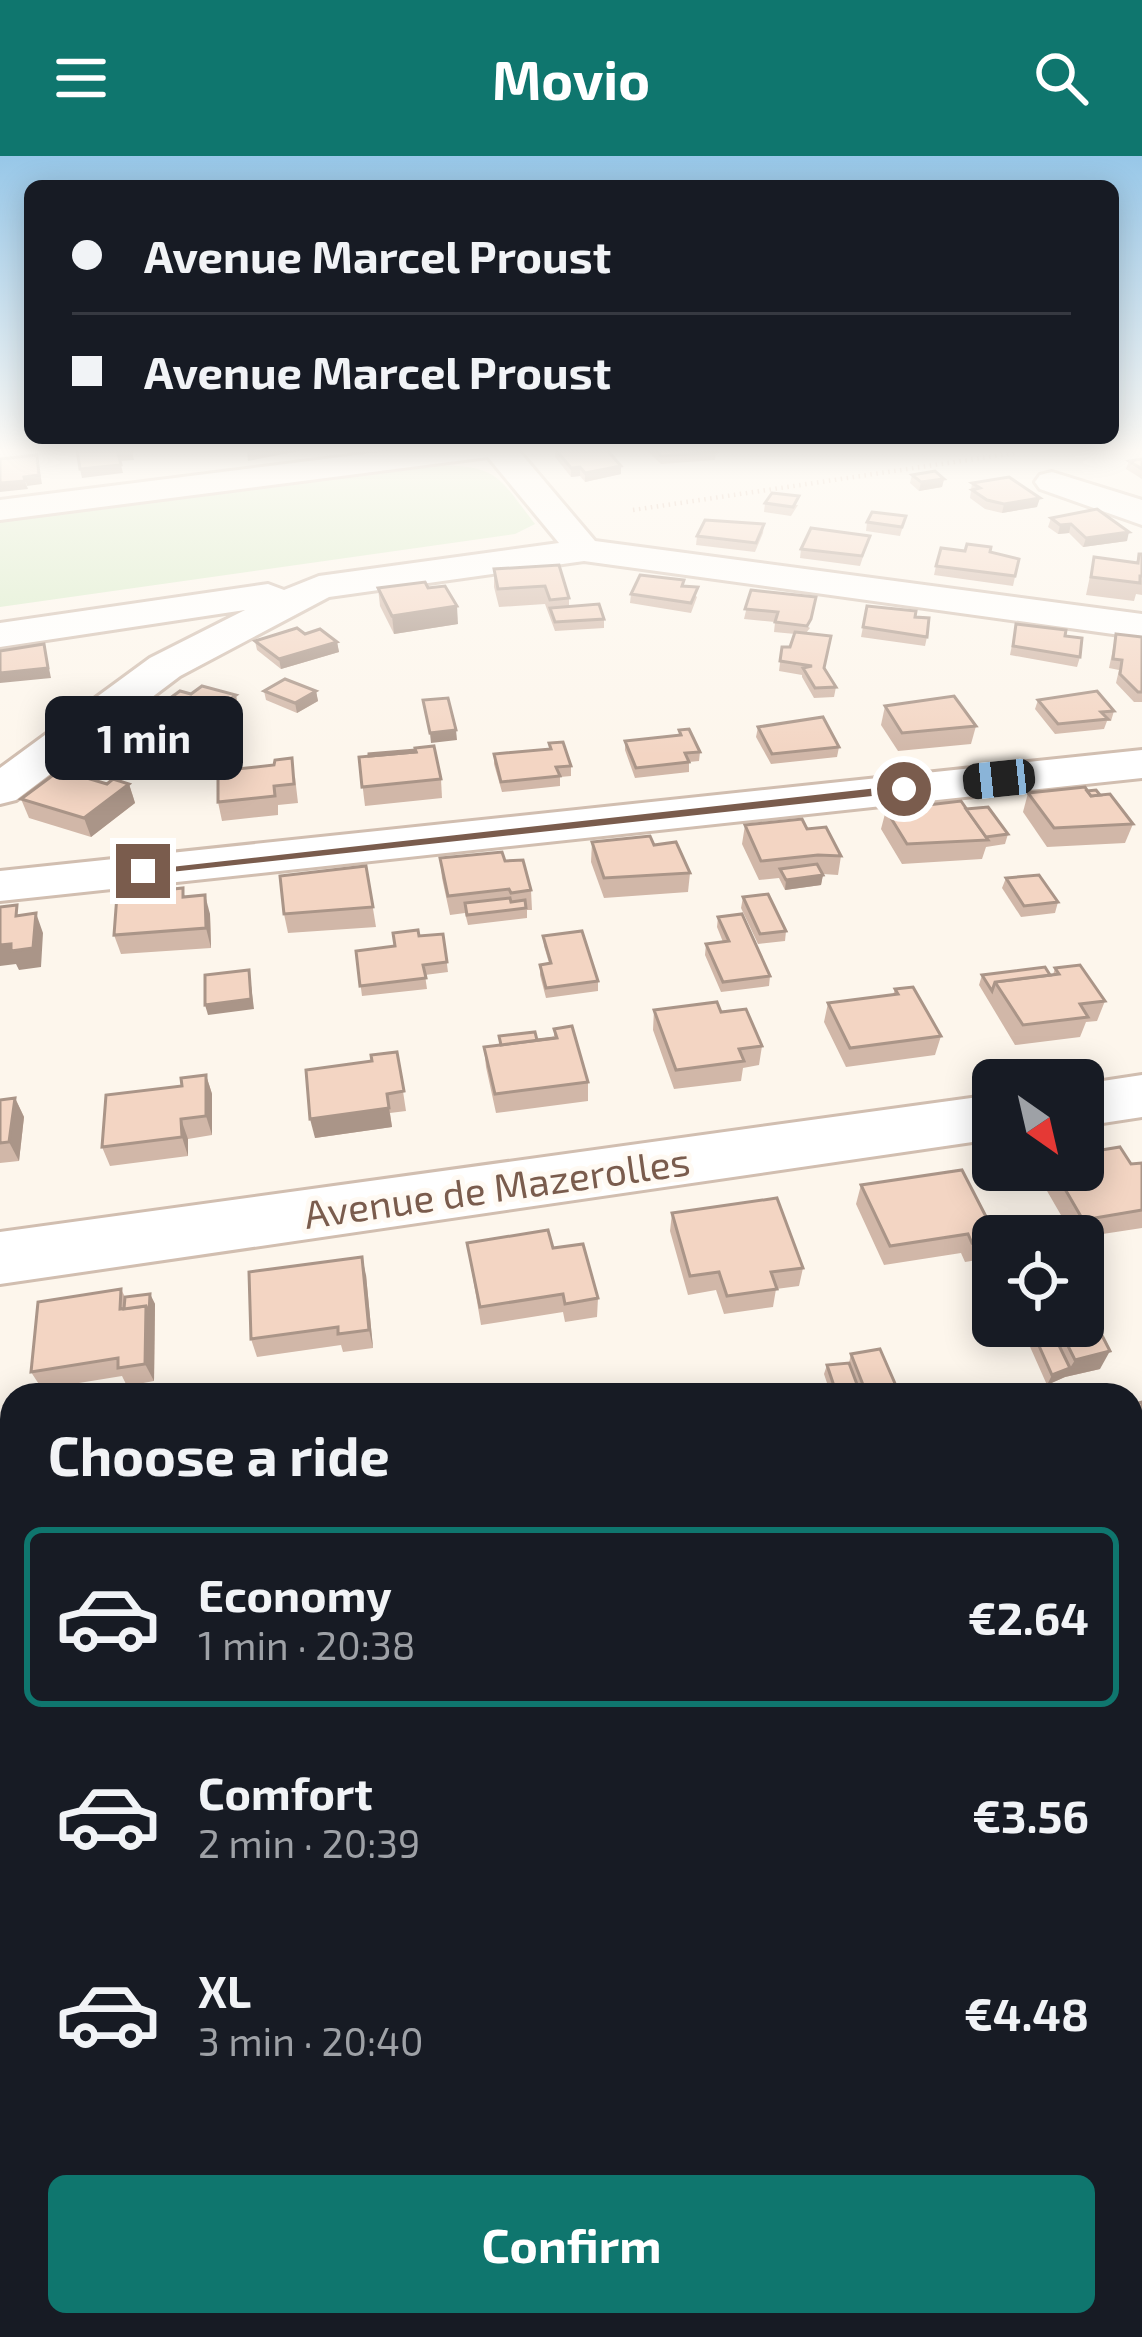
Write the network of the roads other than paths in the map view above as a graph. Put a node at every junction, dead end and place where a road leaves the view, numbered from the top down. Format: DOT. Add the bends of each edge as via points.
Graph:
graph roads {
  1 [pos="571,552"];
  2 [pos="597,552"];
  3 [pos="319,587"];
  4 [pos="1142,626"];
  5 [pos="0,635"];
  6 [pos="1142,764"];
  7 [pos="0,790"];
  8 [pos="0,886"];
  9 [pos="1142,1096"];
  10 [pos="1104,1102"];
  11 [pos="972,1121"];
  12 [pos="0,1258"];
  1 -- 3 [label="street"];
  2 -- 4 [label="street"];
  3 -- 5 [label="street"];
  3 -- 7 [label="street" via="165,667"];
  6 -- 8 [label="street"];
  9 -- 10 [label="street"];
  11 -- 12 [label="street, Avenue de Mazerolles"];
}
